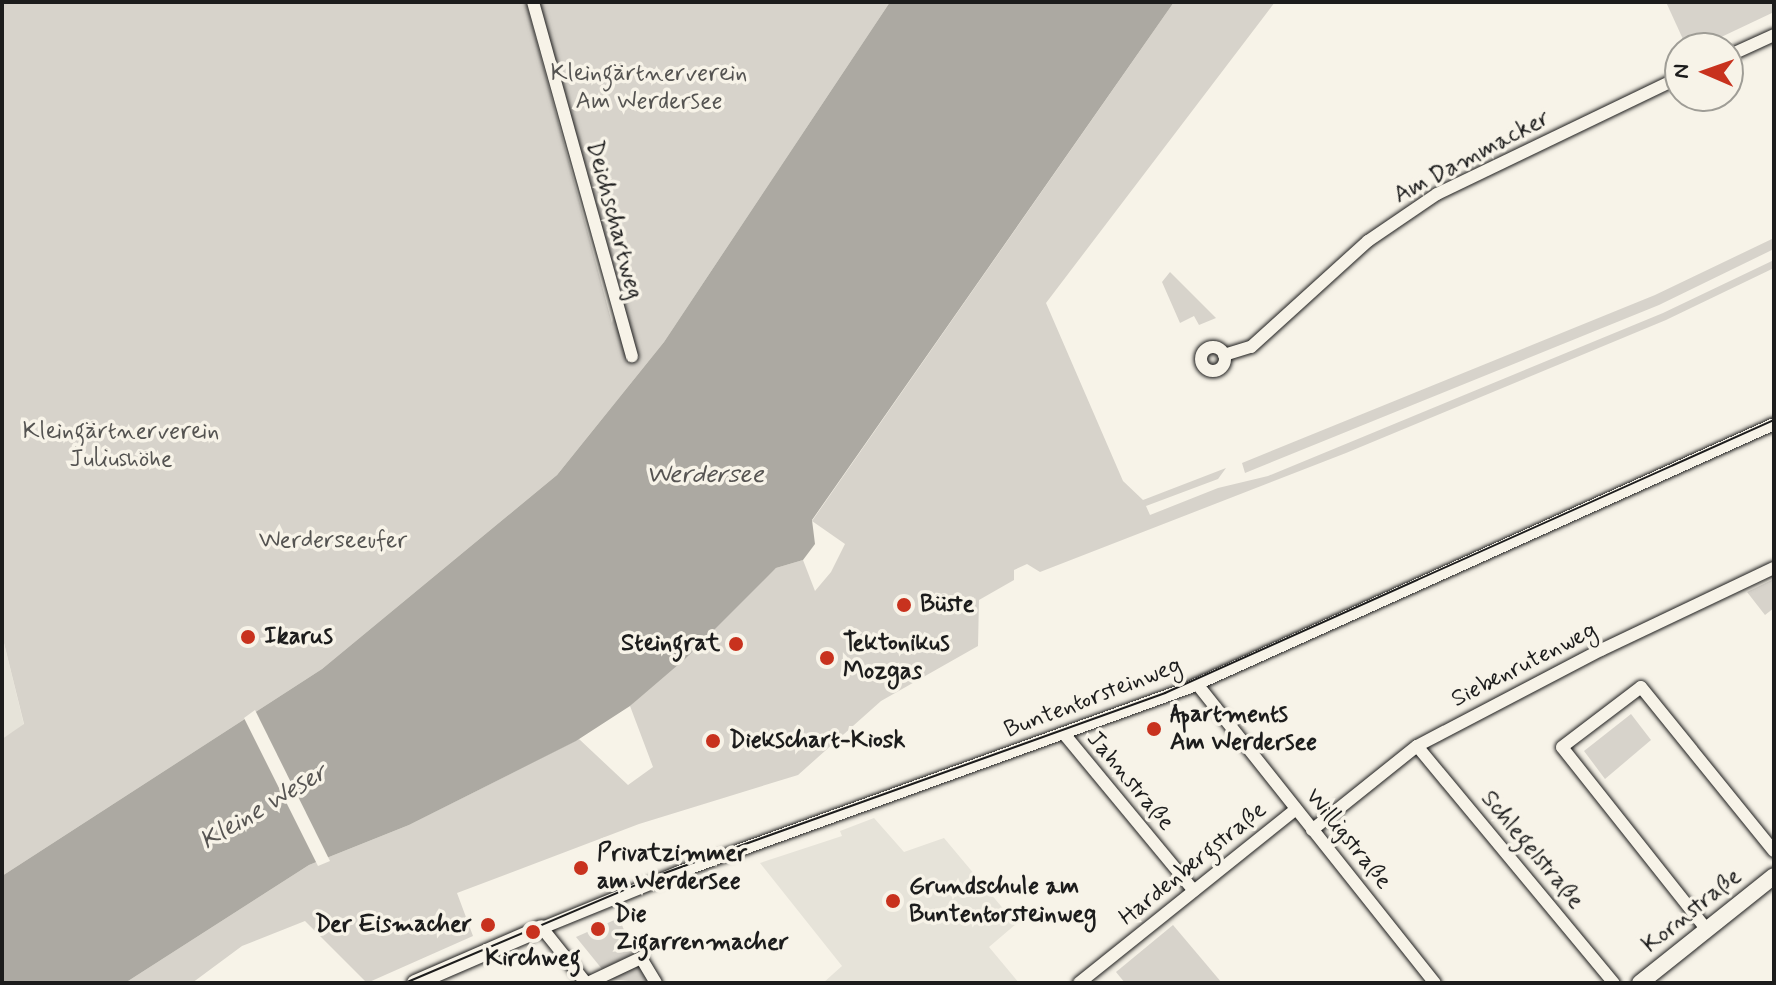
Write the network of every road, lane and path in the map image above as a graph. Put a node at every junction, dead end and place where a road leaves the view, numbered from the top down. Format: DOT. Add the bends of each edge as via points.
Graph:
graph roads {
  1 [pos="533,2"];
  2 [pos="1774,35"];
  3 [pos="1744,49"];
  4 [pos="1664,85"];
  5 [pos="1224,355"];
  6 [pos="632,356"];
  7 [pos="1774,424"];
  8 [pos="1774,568"];
  9 [pos="1197,684"];
  10 [pos="1065,735"];
  11 [pos="1417,746"];
  12 [pos="1296,809"];
  13 [pos="1312,830"];
  14 [pos="1774,851"];
  15 [pos="1774,876"];
  16 [pos="1194,891"];
  17 [pos="542,928"];
  18 [pos="1707,930"];
  19 [pos="415,983"];
  20 [pos="587,983"];
  21 [pos="656,983"];
  22 [pos="1079,983"];
  23 [pos="1435,983"];
  24 [pos="1614,983"];
  25 [pos="1640,983"];
  1 -- 6 [label="street, Deichschartweg"];
  2 -- 3 [label="street"];
  4 -- 5 [label="street, Am Dammacker" via="1437,194 1368,241 1251,347"];
  7 -- 9 [label="street, Buntentorsteinweg"];
  8 -- 11 [label="street, Siebenrutenweg"];
  9 -- 10 [label="street, Buntentorsteinweg"];
  9 -- 12 [label="street, Willigstraße"];
  10 -- 16 [label="street, Jahnstraße"];
  10 -- 17 [label="street, Buntentorsteinweg" via="679,872"];
  11 -- 13 [label="street, Siebenrutenweg"];
  11 -- 24 [label="street, Schlegelstraße"];
  12 -- 13 [label="street, Willigstraße"];
  12 -- 16 [label="street, Hardenbergstraße"];
  13 -- 23 [label="street, Willigstraße"];
  14 -- 18 [label="street" via="1641,687 1562,747"];
  15 -- 18 [label="street, Kornstraße"];
  16 -- 22 [label="street, Hardenbergstraße"];
  17 -- 19 [label="street, Buntentorsteinweg"];
  17 -- 20 [label="street"];
  18 -- 25 [label="street, Kornstraße"];
  20 -- 21 [label="street" via="641,958"];
}
